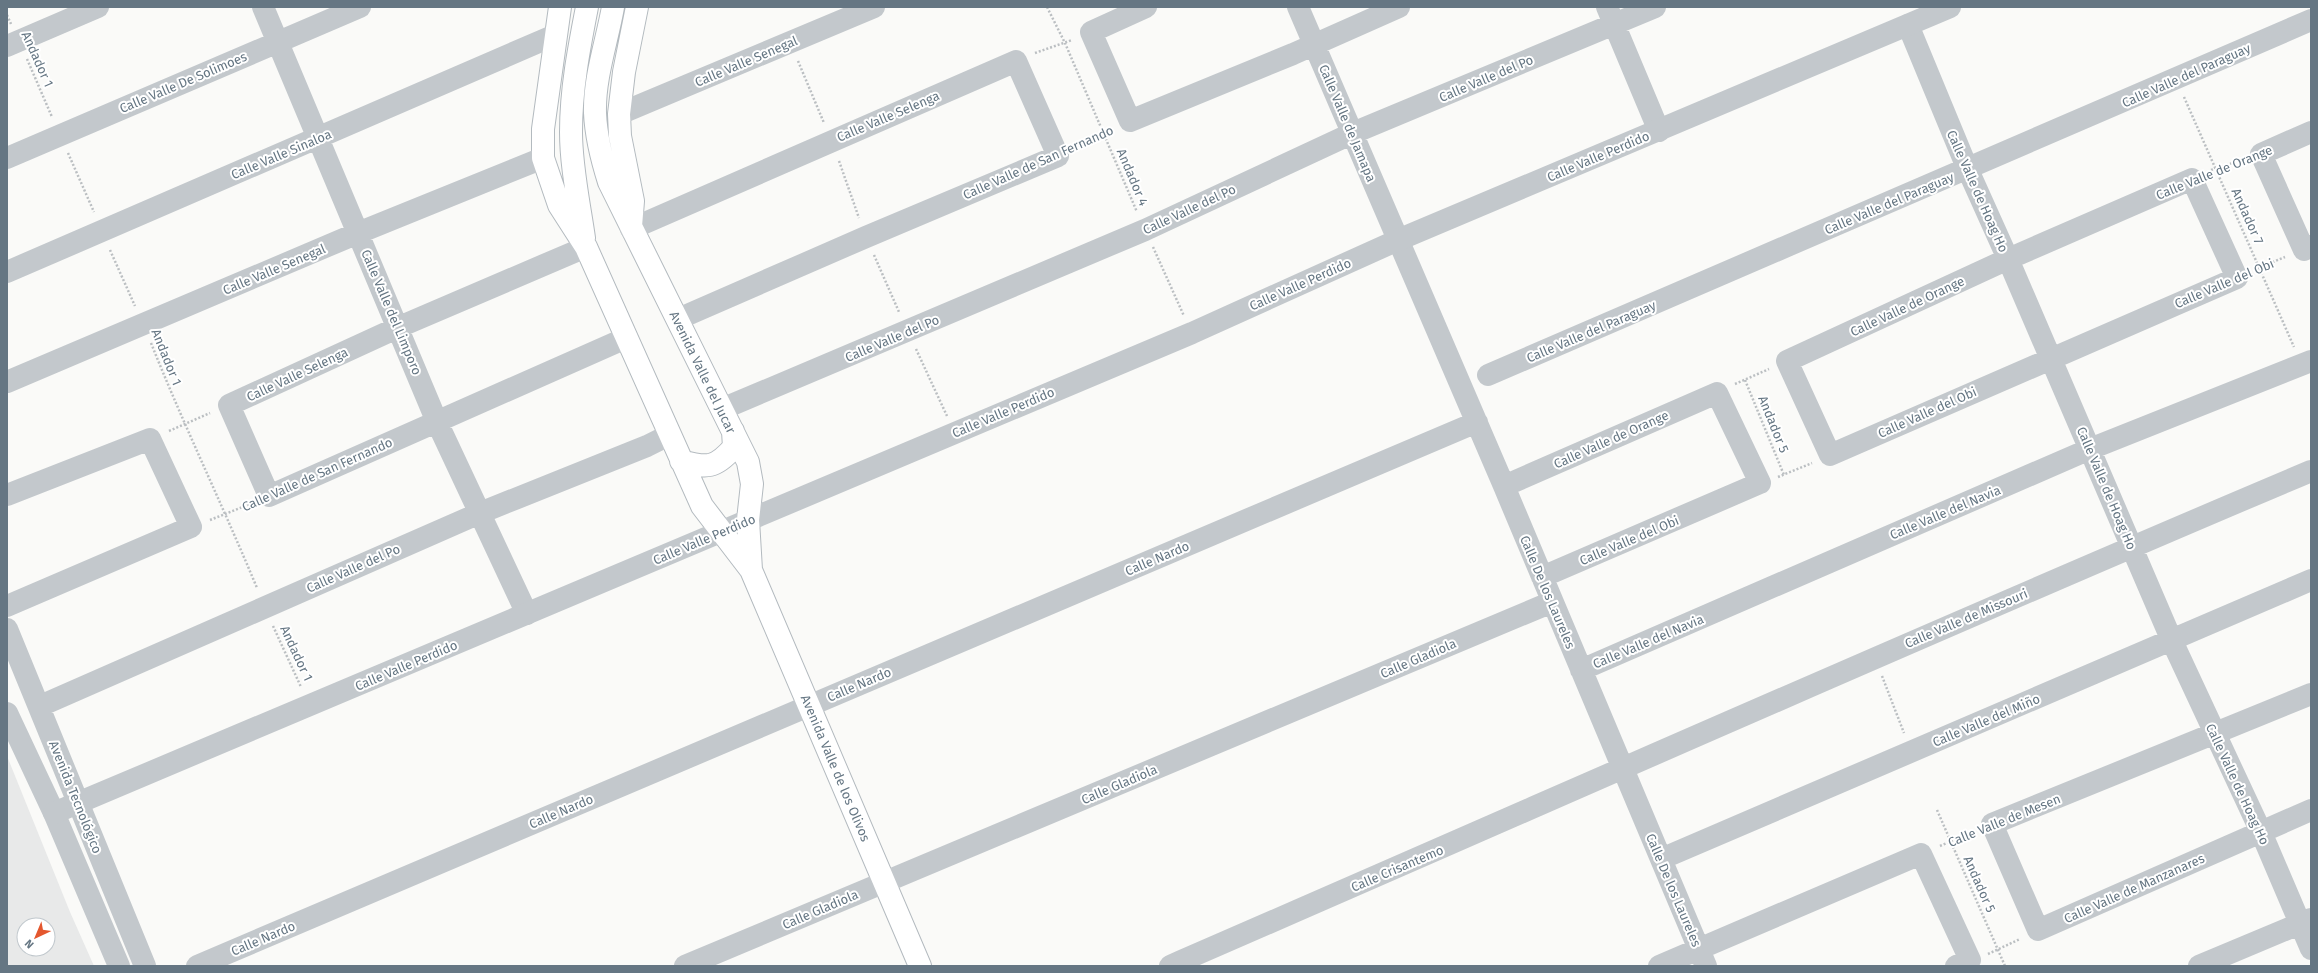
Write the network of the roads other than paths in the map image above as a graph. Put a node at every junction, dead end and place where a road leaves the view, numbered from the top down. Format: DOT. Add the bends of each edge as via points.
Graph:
graph roads {
  1 [pos="98,7"];
  2 [pos="263,7"];
  3 [pos="360,7"];
  4 [pos="560,7"];
  5 [pos="587,7"];
  6 [pos="613,7"];
  7 [pos="637,7"];
  8 [pos="874,7"];
  9 [pos="1146,7"];
  10 [pos="1298,7"];
  11 [pos="1399,7"];
  12 [pos="1655,7"];
  13 [pos="1950,7"];
  14 [pos="1611,15"];
  15 [pos="2311,20"];
  16 [pos="1908,25"];
  17 [pos="555,36"];
  18 [pos="278,42"];
  19 [pos="13,43"];
  20 [pos="1313,44"];
  21 [pos="618,114"];
  22 [pos="1659,131"];
  23 [pos="2311,132"];
  24 [pos="1353,133"];
  25 [pos="319,138"];
  26 [pos="1058,156"];
  27 [pos="7,158"];
  28 [pos="543,158"];
  29 [pos="1968,170"];
  30 [pos="631,229"];
  31 [pos="358,233"];
  32 [pos="1398,240"];
  33 [pos="586,247"];
  34 [pos="2307,248"];
  35 [pos="2008,259"];
  36 [pos="7,272"];
  37 [pos="2237,278"];
  38 [pos="678,320"];
  39 [pos="399,327"];
  40 [pos="626,338"];
  41 [pos="2050,358"];
  42 [pos="2307,363"];
  43 [pos="1488,375"];
  44 [pos="7,382"];
  45 [pos="1717,393"];
  46 [pos="722,409"];
  47 [pos="437,422"];
  48 [pos="1477,422"];
  49 [pos="732,431"];
  50 [pos="669,435"];
  51 [pos="2090,449"];
  52 [pos="1830,455"];
  53 [pos="681,461"];
  54 [pos="2311,471"];
  55 [pos="1504,486"];
  56 [pos="7,495"];
  57 [pos="269,496"];
  58 [pos="480,513"];
  59 [pos="748,520"];
  60 [pos="722,532"];
  61 [pos="2132,546"];
  62 [pos="751,570"];
  63 [pos="1542,577"];
  64 [pos="2311,580"];
  65 [pos="1552,602"];
  66 [pos="7,606"];
  67 [pos="527,614"];
  68 [pos="7,629"];
  69 [pos="2172,641"];
  70 [pos="1581,670"];
  71 [pos="2311,694"];
  72 [pos="810,704"];
  73 [pos="40,706"];
  74 [pos="7,712"];
  75 [pos="2214,735"];
  76 [pos="1623,769"];
  77 [pos="77,802"];
  78 [pos="2311,810"];
  79 [pos="54,813"];
  80 [pos="2261,832"];
  81 [pos="1661,860"];
  82 [pos="885,882"];
  83 [pos="2306,921"];
  84 [pos="2038,930"];
  85 [pos="2311,949"];
  86 [pos="1702,957"];
  87 [pos="1963,963"];
  88 [pos="119,966"];
  89 [pos="145,966"];
  90 [pos="197,966"];
  91 [pos="685,966"];
  92 [pos="920,966"];
  93 [pos="1170,966"];
  94 [pos="1659,966"];
  95 [pos="2199,966"];
  1 -- 19 [label="street"];
  2 -- 18 [label="street, Calle Valle del Limporo"];
  3 -- 18 [label="street, Calle Valle De Solimoes"];
  4 -- 17 [label="main road"];
  5 -- 33 [label="main road" via="575,73 571,132 572,159"];
  6 -- 30 [label="main road, Avenida Valle del Jucar" via="595,112 608,182"];
  7 -- 21 [label="main road"];
  8 -- 21 [label="street, Calle Valle Senegal"];
  9 -- 20 [label="street" via="1091,32 1130,121"];
  10 -- 20 [label="street, Calle Valle de Jamapa"];
  11 -- 20 [label="street"];
  12 -- 14 [label="street, Calle Valle del Po"];
  13 -- 16 [label="street, Calle Valle Perdido"];
  14 -- 22 [label="street"];
  14 -- 24 [label="street, Calle Valle del Po"];
  15 -- 29 [label="street, Calle Valle del Paraguay"];
  16 -- 22 [label="street, Calle Valle Perdido"];
  16 -- 29 [label="street, Calle Valle de Hoag Ho"];
  17 -- 25 [label="street, Calle Valle Sinaloa"];
  17 -- 28 [label="main road" via="543,129"];
  18 -- 25 [label="street, Calle Valle del Limporo"];
  18 -- 27 [label="street, Calle Valle De Solimoes"];
  20 -- 24 [label="street, Calle Valle de Jamapa"];
  21 -- 30 [label="main road" via="633,201"];
  22 -- 32 [label="street, Calle Valle Perdido"];
  23 -- 34 [label="street, Calle Valle de Orange" via="2261,154"];
  24 -- 32 [label="street, Calle Valle de Jamapa"];
  24 -- 46 [label="street, Calle Valle del Po" via="1145,230"];
  25 -- 31 [label="street, Calle Valle del Limporo"];
  25 -- 36 [label="street, Calle Valle Sinaloa"];
  26 -- 30 [label="street, Calle Valle Selenga" via="1016,60"];
  26 -- 38 [label="street, Calle Valle de San Fernando" via="858,240"];
  28 -- 31 [label="street, Calle Valle Senegal"];
  28 -- 33 [label="main road" via="559,205"];
  29 -- 35 [label="street, Calle Valle de Hoag Ho"];
  29 -- 43 [label="street, Calle Valle del Paraguay"];
  30 -- 38 [label="main road, Avenida Valle del Jucar"];
  31 -- 39 [label="street, Calle Valle del Limporo"];
  31 -- 44 [label="street, Calle Valle Senegal"];
  32 -- 48 [label="street, Calle De los Laureles"];
  32 -- 59 [label="street, Calle Valle Perdido" via="1192,333"];
  33 -- 39 [label="street, Calle Valle Selenga"];
  33 -- 40 [label="main road"];
  35 -- 37 [label="street, Calle Valle de Orange" via="2192,179"];
  35 -- 41 [label="street, Calle Valle de Hoag Ho"];
  35 -- 52 [label="street, Calle Valle de Orange" via="1787,361"];
  37 -- 41 [label="street, Calle Valle del Obi"];
  38 -- 46 [label="main road, Avenida Valle del Jucar"];
  39 -- 47 [label="street, Calle Valle del Limporo"];
  39 -- 57 [label="street, Calle Valle Selenga" via="229,405"];
  40 -- 47 [label="street, Calle Valle de San Fernando"];
  40 -- 50 [label="main road"];
  41 -- 51 [label="street, Calle Valle de Hoag Ho"];
  41 -- 52 [label="street, Calle Valle del Obi"];
  42 -- 51 [label="street, Calle Valle del Navia"];
  45 -- 55 [label="street, Calle Valle de Orange"];
  45 -- 63 [label="street, Calle Valle del Obi" via="1760,483"];
  46 -- 49 [label="main road, Avenida Valle del Jucar"];
  47 -- 57 [label="street, Calle Valle de San Fernando"];
  47 -- 58 [label="street, Calle Valle del Limporo"];
  48 -- 55 [label="street, Calle De los Laureles"];
  48 -- 72 [label="street, Calle Nardo"];
  49 -- 53 [label="main road" via="734,448 722,461 705,467"];
  49 -- 59 [label="main road, Avenida Valle del Jucar" via="748,462 752,484"];
  50 -- 53 [label="main road"];
  50 -- 58 [label="street, Calle Valle del Po"];
  51 -- 61 [label="street, Calle Valle de Hoag Ho"];
  51 -- 70 [label="street, Calle Valle del Navia"];
  53 -- 60 [label="main road" via="702,506"];
  54 -- 61 [label="street, Calle Valle de Missouri"];
  55 -- 63 [label="street, Calle De los Laureles"];
  56 -- 66 [label="street" via="150,439 191,527"];
  58 -- 67 [label="street, Calle Valle del Limporo"];
  58 -- 73 [label="street, Calle Valle del Po"];
  59 -- 60 [label="street, Calle Valle Perdido"];
  59 -- 62 [label="main road, Avenida Valle de los Olivos"];
  60 -- 62 [label="main road, Avenida Valle de los Olivos"];
  60 -- 67 [label="street, Calle Valle Perdido"];
  61 -- 69 [label="street, Calle Valle de Hoag Ho"];
  61 -- 76 [label="street, Calle Valle de Missouri"];
  62 -- 72 [label="main road, Avenida Valle de los Olivos"];
  63 -- 65 [label="street, Calle De los Laureles"];
  64 -- 69 [label="street, Calle Valle del Miño"];
  65 -- 70 [label="street, Calle De los Laureles"];
  65 -- 82 [label="street, Calle Gladiola"];
  67 -- 77 [label="street, Calle Valle Perdido"];
  68 -- 73 [label="street, Avenida Tecnológico"];
  69 -- 75 [label="street, Calle Valle de Hoag Ho"];
  69 -- 81 [label="street, Calle Valle del Miño"];
  70 -- 76 [label="street, Calle De los Laureles"];
  71 -- 75 [label="street, Calle Valle de Mesen"];
  72 -- 82 [label="main road, Avenida Valle de los Olivos"];
  72 -- 90 [label="street, Calle Nardo"];
  73 -- 77 [label="street, Avenida Tecnológico"];
  74 -- 79 [label="street, Avenida Tecnológico"];
  75 -- 80 [label="street, Calle Valle de Hoag Ho"];
  75 -- 84 [label="street, Calle Valle de Mesen" via="1992,824"];
  76 -- 81 [label="street, Calle De los Laureles"];
  76 -- 93 [label="street, Calle Crisantemo"];
  77 -- 79 [label="street, Calle Valle Perdido"];
  77 -- 89 [label="street, Avenida Tecnológico"];
  78 -- 80 [label="street, Calle Valle de Manzanares"];
  79 -- 88 [label="street, Avenida Tecnológico"];
  80 -- 83 [label="street, Calle Valle de Hoag Ho"];
  80 -- 84 [label="street, Calle Valle de Manzanares"];
  81 -- 86 [label="street, Calle De los Laureles"];
  82 -- 91 [label="street, Calle Gladiola"];
  82 -- 92 [label="main road, Avenida Valle de los Olivos"];
  83 -- 85 [label="street, Calle Valle de Hoag Ho"];
  83 -- 95 [label="street"];
  86 -- 87 [label="street" via="1921,854"];
  86 -- 94 [label="street"];
}
